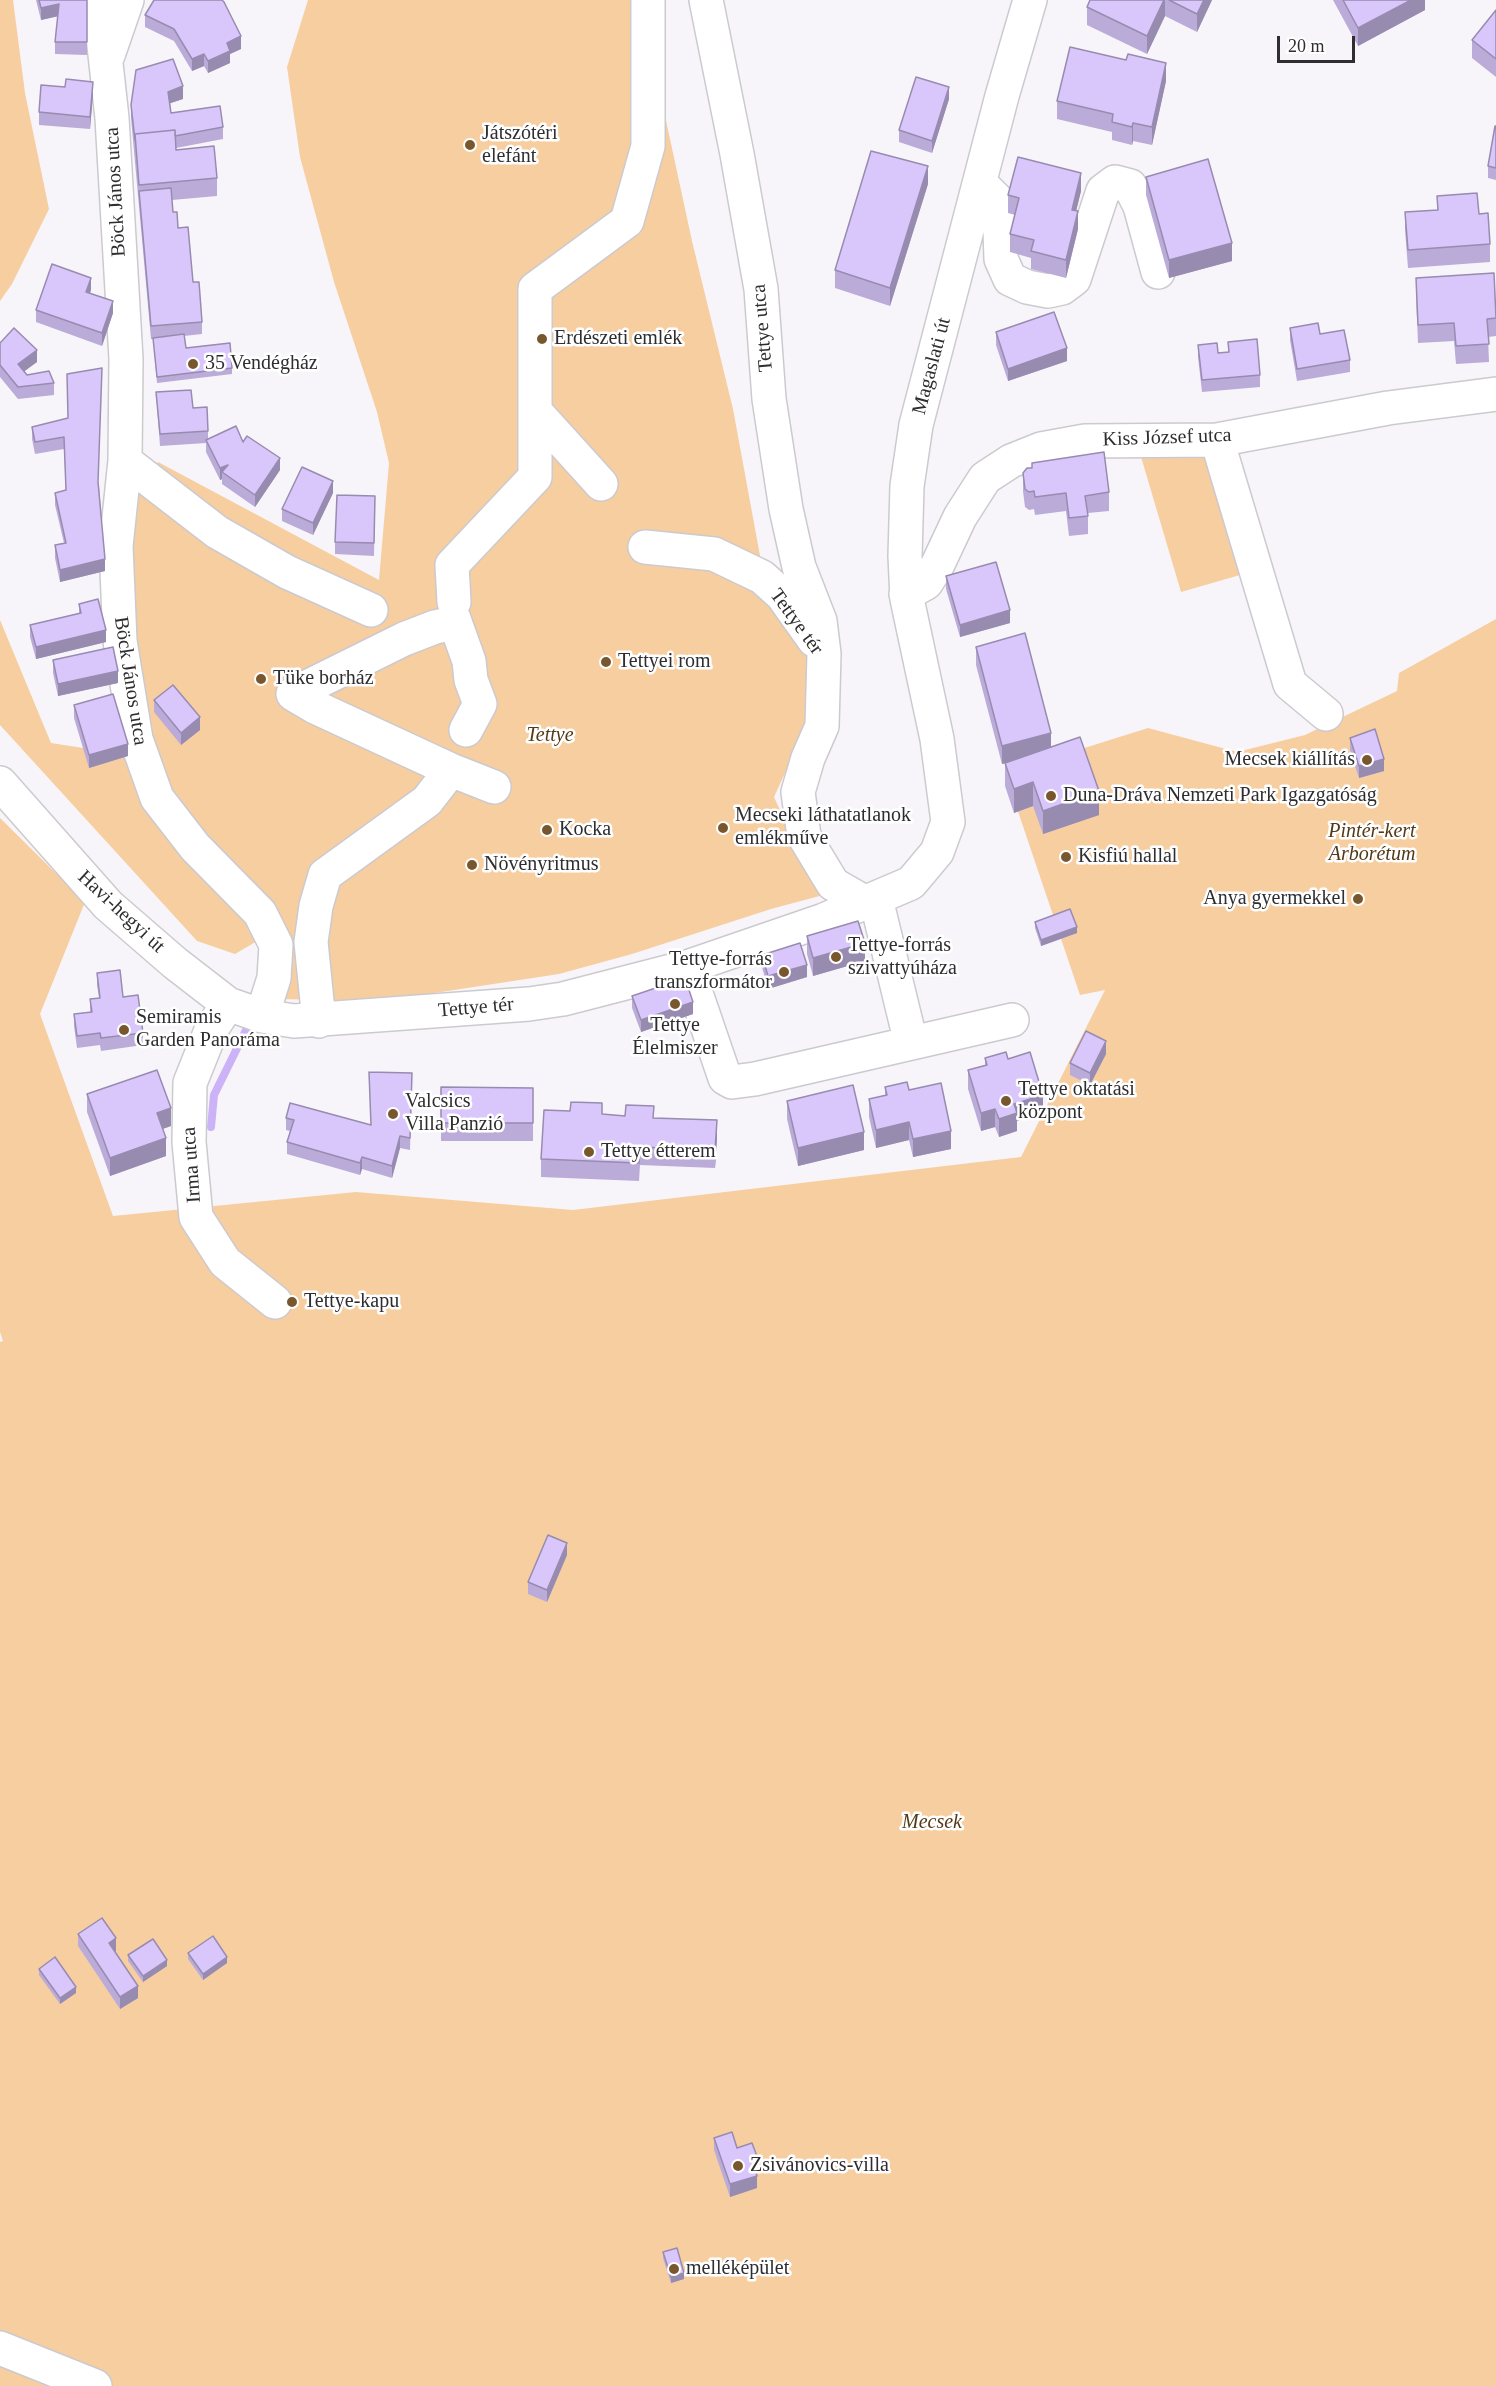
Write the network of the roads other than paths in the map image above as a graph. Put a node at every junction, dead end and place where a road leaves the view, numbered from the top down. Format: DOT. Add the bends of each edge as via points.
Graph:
graph roads {
  1 [pos="99,0"];
  2 [pos="128,0"];
  3 [pos="648,0"];
  4 [pos="706,0"];
  5 [pos="1030,0"];
  6 [pos="105,62"];
  7 [pos="980,183"];
  8 [pos="1158,272"];
  9 [pos="1496,394"];
  10 [pos="535,411"];
  11 [pos="1217,440"];
  12 [pos="126,460"];
  13 [pos="601,483"];
  14 [pos="645,547"];
  15 [pos="906,594"];
  16 [pos="371,610"];
  17 [pos="454,615"];
  18 [pos="824,654"];
  19 [pos="336,673"];
  20 [pos="273,676"];
  21 [pos="1326,714"];
  22 [pos="466,730"];
  23 [pos="937,739"];
  24 [pos="451,770"];
  25 [pos="0,783"];
  26 [pos="494,787"];
  27 [pos="871,901"];
  28 [pos="687,967"];
  29 [pos="228,1004"];
  30 [pos="265,1007"];
  31 [pos="1012,1020"];
  32 [pos="319,1021"];
  33 [pos="911,1043"];
  34 [pos="275,1302"];
  35 [pos="0,2348"];
  36 [pos="95,2386"];
  1 -- 6 [label="street"];
  2 -- 6 [label="street, Böck János utca"];
  3 -- 10 [label="street" via="648,146 627,221 535,289"];
  4 -- 18 [label="street, Tettye utca" via="761,289 769,399 786,509 799,567 820,621"];
  5 -- 7 [label="street, Magaslati út"];
  6 -- 12 [label="street, Böck János utca" via="112,118 126,359"];
  7 -- 8 [label="street" via="999,202 1001,259 1010,279 1048,291 1062,288 1074,279 1103,190 1115,182 1130,186 1140,206"];
  7 -- 15 [label="street, Magaslati út" via="916,425 907,496"];
  9 -- 11 [label="street, Kiss József utca" via="1388,408"];
  10 -- 13 [label="street"];
  10 -- 17 [label="street" via="535,477 452,565"];
  11 -- 15 [label="street, Kiss József utca" via="1085,441 1041,449 1011,461 985,478 926,583"];
  11 -- 21 [label="street" via="1290,684"];
  12 -- 16 [label="street" via="217,532 286,572"];
  12 -- 30 [label="street, Böck János utca" via="117,546 120,641 136,739 157,798 195,847 260,913 276,945 274,978"];
  14 -- 18 [label="street, Tettye tér" via="714,554 762,577 782,596"];
  15 -- 23 [label="street, Magaslati út"];
  17 -- 19 [label="street"];
  17 -- 22 [label="street" via="480,704"];
  18 -- 27 [label="street, Tettye tér" via="822,726 798,792 799,812 804,837 833,884"];
  19 -- 20 [label="street"];
  19 -- 24 [label="street" via="293,694"];
  23 -- 27 [label="street, Tettye tér" via="948,822 937,852 911,883"];
  24 -- 26 [label="street"];
  24 -- 32 [label="street" via="427,801 325,875 311,942"];
  25 -- 29 [label="street, Havi-hegyi út" via="108,905"];
  27 -- 28 [label="street, Tettye tér"];
  27 -- 33 [label="street"];
  28 -- 32 [label="street, Tettye tér" via="563,999"];
  28 -- 33 [label="street" via="725,1078 732,1082"];
  29 -- 30 [label="street, Havi-hegyi út"];
  29 -- 34 [label="street, Irma utca" via="212,1028 190,1083 189,1142 196,1217 225,1262"];
  30 -- 32 [label="street, Tettye tér" via="294,1022"];
  31 -- 33 [label="street"];
  35 -- 36 [label="street"];
}
